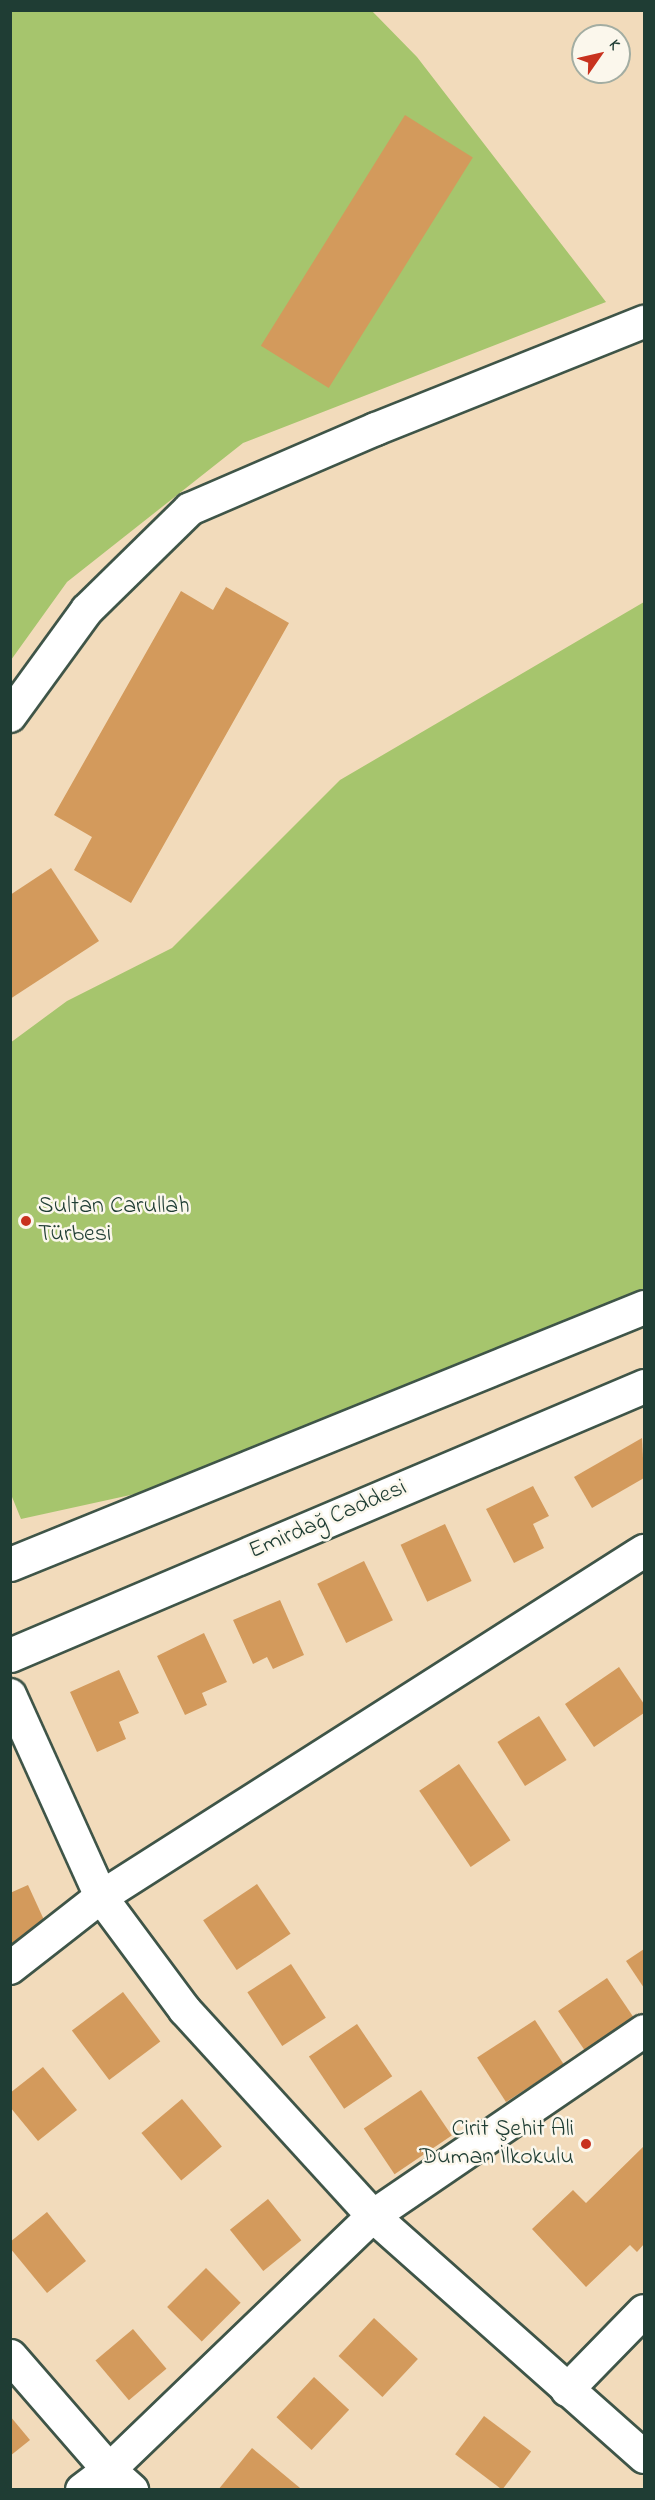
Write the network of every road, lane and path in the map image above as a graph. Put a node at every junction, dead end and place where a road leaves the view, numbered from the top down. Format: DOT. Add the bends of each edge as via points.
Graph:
graph roads {
  1 [pos="645,322"];
  2 [pos="10,716"];
  3 [pos="645,1307"];
  4 [pos="645,1386"];
  5 [pos="645,1551"];
  6 [pos="10,1564"];
  7 [pos="10,1654"];
  8 [pos="10,1695"];
  9 [pos="101,1897"];
  10 [pos="10,1968"];
  11 [pos="645,2031"];
  12 [pos="373,2216"];
  13 [pos="645,2310"];
  14 [pos="10,2356"];
  15 [pos="567,2390"];
  16 [pos="645,2457"];
  17 [pos="120,2480"];
  18 [pos="82,2490"];
  1 -- 2 [label="street" via="376,429 190,509 87,609"];
  3 -- 6 [label="main road"];
  4 -- 7 [label="main road, Emirdağ Caddesi"];
  5 -- 9 [label="street"];
  8 -- 9 [label="street"];
  9 -- 10 [label="street"];
  9 -- 12 [label="street" via="185,2010"];
  11 -- 12 [label="street"];
  12 -- 15 [label="street"];
  12 -- 17 [label="street"];
  13 -- 15 [label="street"];
  14 -- 17 [label="main road"];
  15 -- 16 [label="street"];
  17 -- 18 [label="street"];
}
